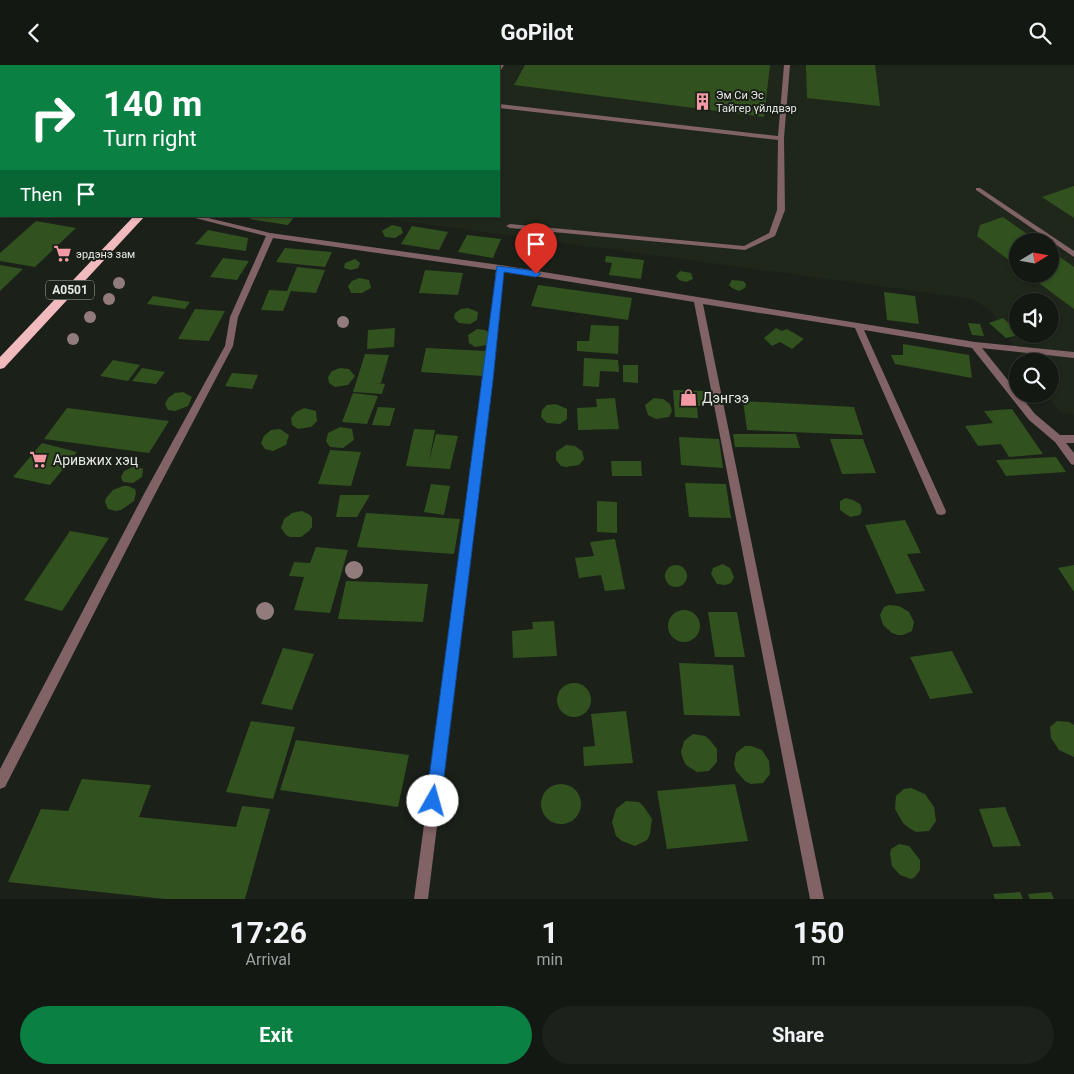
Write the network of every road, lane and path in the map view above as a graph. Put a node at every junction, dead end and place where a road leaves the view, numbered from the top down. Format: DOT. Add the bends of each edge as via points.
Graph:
graph roads {
  1 [pos="787,65"];
  2 [pos="500,106"];
  3 [pos="781,138"];
  4 [pos="978,189"];
  5 [pos="139,217"];
  6 [pos="194,217"];
  7 [pos="510,226"];
  8 [pos="270,235"];
  9 [pos="1074,255"];
  10 [pos="500,268"];
  11 [pos="698,301"];
  12 [pos="858,326"];
  13 [pos="975,345"];
  14 [pos="1074,355"];
  15 [pos="0,365"];
  16 [pos="1058,439"];
  17 [pos="1074,439"];
  18 [pos="1074,461"];
  19 [pos="941,511"];
  20 [pos="0,782"];
  21 [pos="421,899"];
  22 [pos="817,899"];
  1 -- 3 [label="street"];
  2 -- 3 [label="street"];
  3 -- 7 [label="street" via="782,210 772,233 745,248"];
  4 -- 9 [label="street"];
  5 -- 15 [label="highway, A0501"];
  6 -- 8 [label="street"];
  8 -- 10 [label="street"];
  8 -- 20 [label="street" via="234,317 229,346"];
  10 -- 11 [label="street"];
  10 -- 21 [label="street"];
  11 -- 12 [label="street"];
  11 -- 22 [label="street"];
  12 -- 13 [label="street"];
  12 -- 19 [label="street"];
  13 -- 14 [label="street"];
  13 -- 16 [label="street" via="1032,417"];
  16 -- 17 [label="street"];
  16 -- 18 [label="street"];
}
